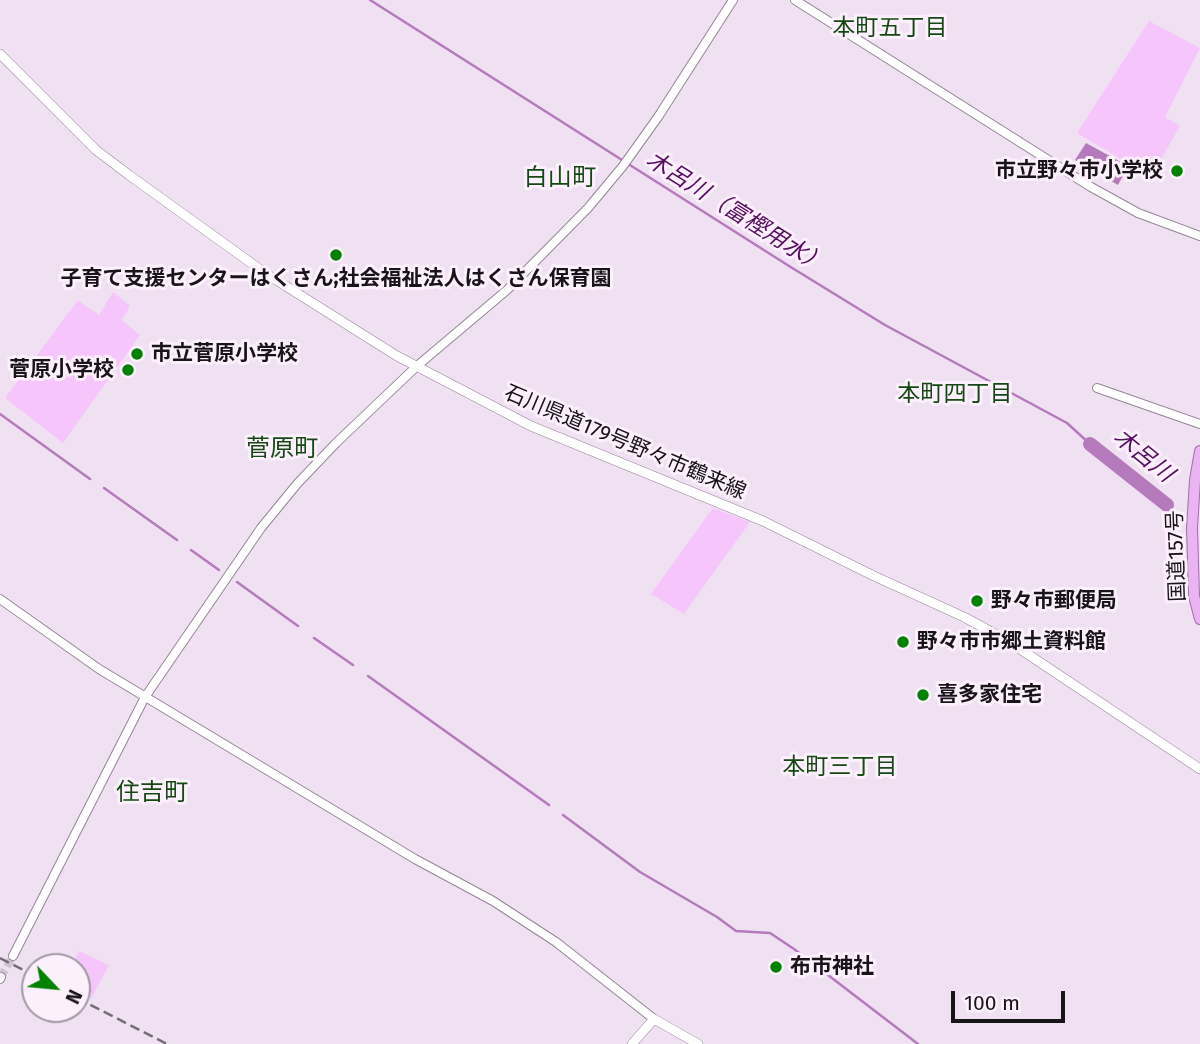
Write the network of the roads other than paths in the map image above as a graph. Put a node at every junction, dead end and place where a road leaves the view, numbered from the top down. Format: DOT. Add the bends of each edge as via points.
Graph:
graph roads {
  1 [pos="733,0"];
  2 [pos="796,0"];
  3 [pos="0,54"];
  4 [pos="1200,236"];
  5 [pos="417,366"];
  6 [pos="1097,388"];
  7 [pos="1200,424"];
  8 [pos="1200,451"];
  9 [pos="0,599"];
  10 [pos="1200,619"];
  11 [pos="145,697"];
  12 [pos="1200,769"];
  13 [pos="13,956"];
  14 [pos="654,1019"];
  15 [pos="632,1044"];
  16 [pos="698,1044"];
  1 -- 5 [label="street" via="659,117 588,208 507,290"];
  2 -- 4 [label="street" via="1091,187 1138,213"];
  3 -- 5 [label="main road, 石川県道179号野々市鶴来線" via="96,150 129,175 265,273"];
  5 -- 11 [label="street" via="297,484 228,573"];
  5 -- 12 [label="main road, 石川県道179号野々市鶴来線" via="521,421 763,521 964,617 1008,641"];
  6 -- 7 [label="street"];
  8 -- 10 [label="highway, 国道157号" via="1192,528"];
  9 -- 11 [label="street"];
  11 -- 13 [label="street"];
  11 -- 14 [label="street" via="493,901 556,942"];
  14 -- 15 [label="main road"];
  14 -- 16 [label="main road"];
}
